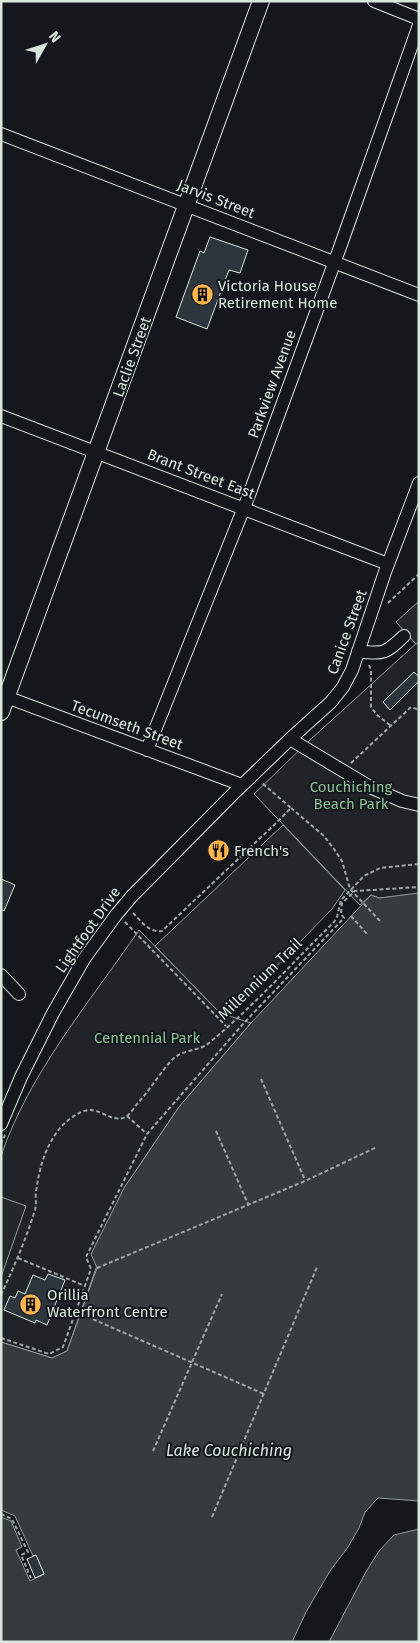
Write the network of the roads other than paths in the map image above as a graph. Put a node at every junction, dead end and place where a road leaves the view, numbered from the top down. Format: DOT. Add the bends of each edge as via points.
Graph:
graph roads {
  1 [pos="261,1"];
  2 [pos="374,1"];
  3 [pos="419,19"];
  4 [pos="419,25"];
  5 [pos="1,134"];
  6 [pos="187,205"];
  7 [pos="334,262"];
  8 [pos="419,294"];
  9 [pos="1,416"];
  10 [pos="97,452"];
  11 [pos="419,483"];
  12 [pos="244,508"];
  13 [pos="388,564"];
  14 [pos="404,636"];
  15 [pos="363,654"];
  16 [pos="3,701"];
  17 [pos="290,739"];
  18 [pos="147,750"];
  19 [pos="242,784"];
  20 [pos="419,805"];
  21 [pos="1,975"];
  22 [pos="19,994"];
  23 [pos="4,1126"];
  1 -- 6 [label="main road, Laclie Street"];
  2 -- 3 [label="street"];
  4 -- 7 [label="street, Parkview Avenue"];
  5 -- 6 [label="street, Jarvis Street"];
  6 -- 7 [label="street, Jarvis Street"];
  6 -- 10 [label="main road, Laclie Street"];
  7 -- 8 [label="street, Jarvis Street"];
  7 -- 12 [label="street, Parkview Avenue"];
  9 -- 10 [label="street, Brant Street East"];
  10 -- 12 [label="street, Brant Street East"];
  10 -- 16 [label="main road, Laclie Street"];
  11 -- 13 [label="street, Canice Street"];
  12 -- 13 [label="street, Brant Street East"];
  12 -- 18 [label="street, Parkview Avenue"];
  13 -- 15 [label="street, Canice Street"];
  14 -- 15 [label="street" via="385,652"];
  15 -- 17 [label="street, Canice Street" via="340,692"];
  16 -- 18 [label="street, Tecumseth Street"];
  17 -- 19 [label="street, Canice Street"];
  17 -- 20 [label="street" via="381,792"];
  18 -- 19 [label="street, Tecumseth Street"];
  19 -- 23 [label="street, Lightfoot Drive" via="132,896 84,959 31,1055"];
  21 -- 22 [label="street"];
}
